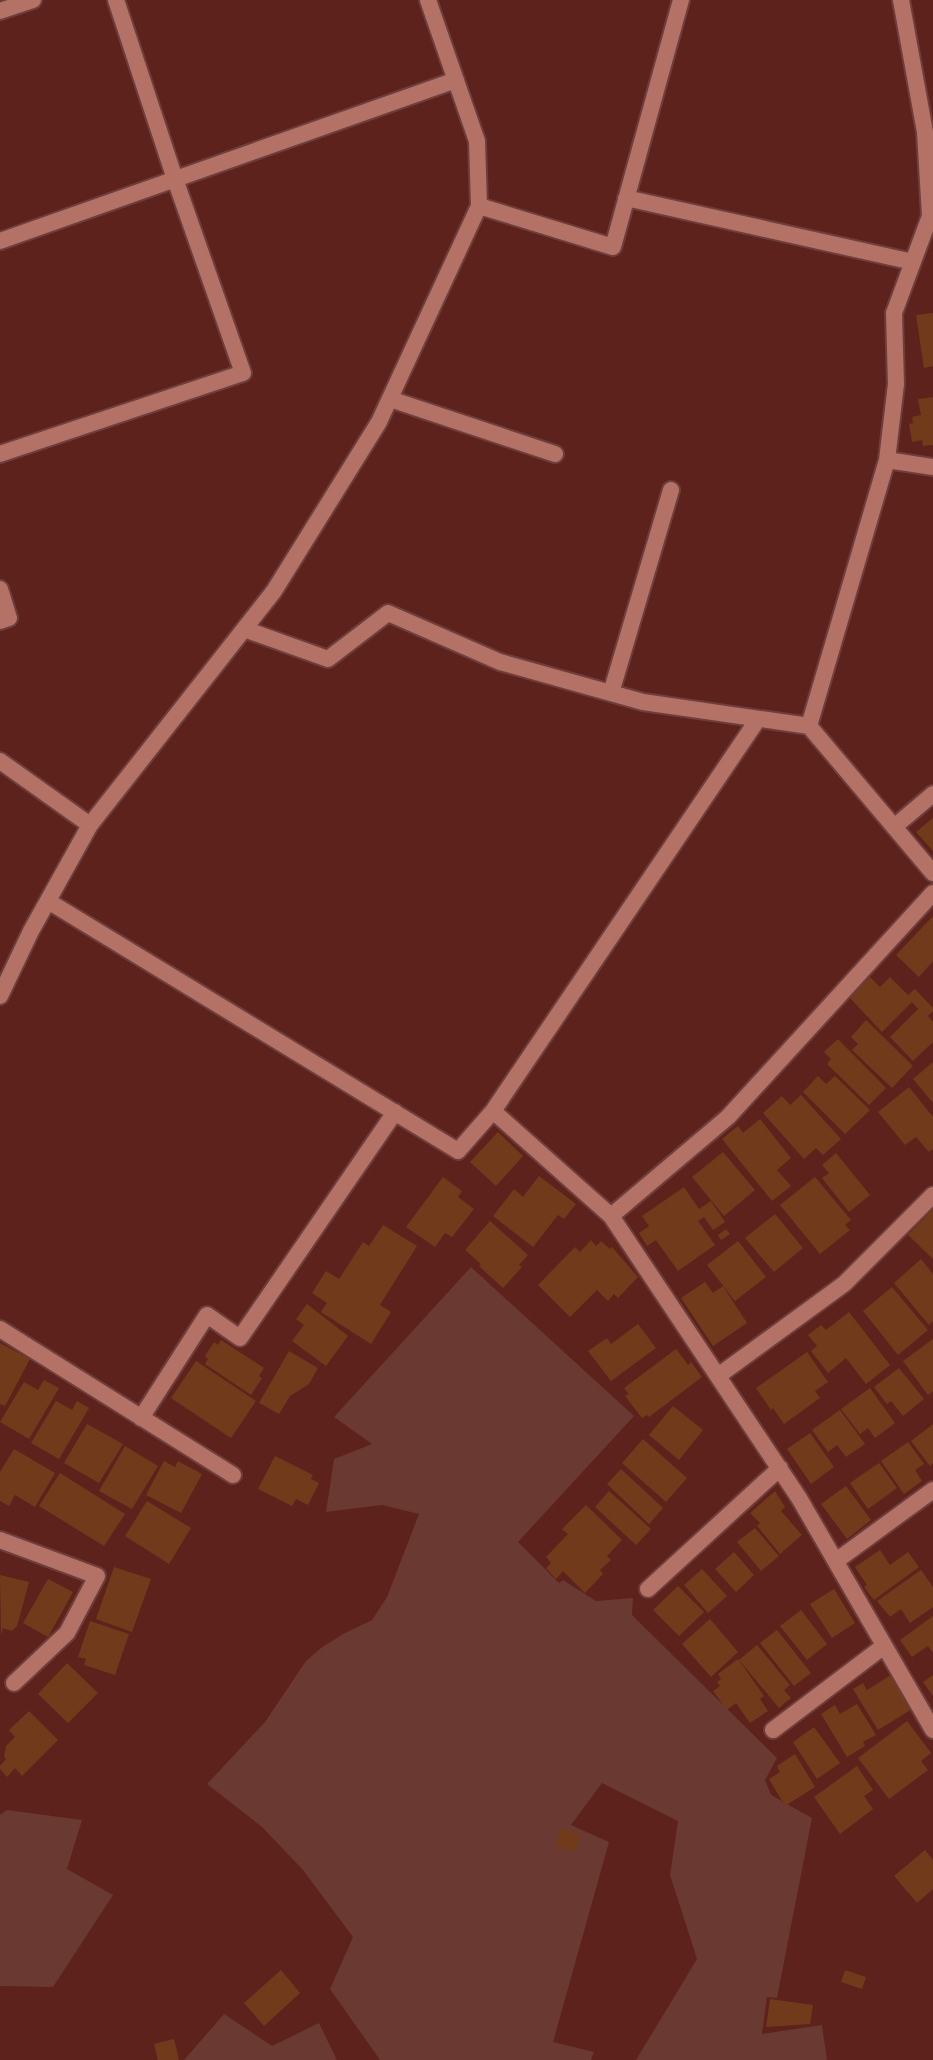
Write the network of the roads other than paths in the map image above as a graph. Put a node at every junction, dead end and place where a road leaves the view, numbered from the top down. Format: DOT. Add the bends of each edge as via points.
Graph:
graph roads {
  1 [pos="33,0"];
  2 [pos="116,0"];
  3 [pos="428,0"];
  4 [pos="681,0"];
  5 [pos="901,0"];
  6 [pos="0,12"];
  7 [pos="456,80"];
  8 [pos="175,179"];
  9 [pos="626,198"];
  10 [pos="479,207"];
  11 [pos="0,241"];
  12 [pos="913,262"];
  13 [pos="390,399"];
  14 [pos="0,454"];
  15 [pos="555,454"];
  16 [pos="887,459"];
  17 [pos="933,467"];
  18 [pos="671,490"];
  19 [pos="0,590"];
  20 [pos="0,621"];
  21 [pos="244,629"];
  22 [pos="611,693"];
  23 [pos="758,718"];
  24 [pos="809,726"];
  25 [pos="0,761"];
  26 [pos="933,794"];
  27 [pos="90,825"];
  28 [pos="894,827"];
  29 [pos="933,873"];
  30 [pos="933,893"];
  31 [pos="48,901"];
  32 [pos="0,996"];
  33 [pos="395,1112"];
  34 [pos="493,1112"];
  35 [pos="933,1195"];
  36 [pos="611,1216"];
  37 [pos="0,1329"];
  38 [pos="718,1376"];
  39 [pos="141,1418"];
  40 [pos="780,1468"];
  41 [pos="233,1475"];
  42 [pos="933,1490"];
  43 [pos="0,1540"];
  44 [pos="836,1561"];
  45 [pos="648,1589"];
  46 [pos="884,1646"];
  47 [pos="14,1683"];
  48 [pos="772,1730"];
  49 [pos="933,1730"];
  1 -- 6 [label="street"];
  2 -- 8 [label="street"];
  3 -- 7 [label="street"];
  4 -- 9 [label="street"];
  5 -- 12 [label="street" via="925,132 930,216"];
  7 -- 8 [label="street"];
  7 -- 10 [label="street" via="477,141"];
  8 -- 11 [label="street"];
  8 -- 14 [label="street" via="243,373"];
  9 -- 10 [label="street" via="613,247"];
  9 -- 12 [label="street"];
  10 -- 13 [label="street"];
  12 -- 16 [label="street" via="894,313 896,384"];
  13 -- 15 [label="street"];
  13 -- 21 [label="street" via="274,591"];
  16 -- 17 [label="street"];
  16 -- 24 [label="street"];
  18 -- 22 [label="street"];
  19 -- 20 [label="street" via="9,618"];
  21 -- 22 [label="street" via="328,658 388,613 500,662"];
  21 -- 27 [label="street"];
  22 -- 23 [label="street" via="643,702"];
  23 -- 24 [label="street"];
  23 -- 34 [label="street"];
  24 -- 28 [label="street"];
  25 -- 27 [label="street"];
  26 -- 28 [label="street"];
  27 -- 31 [label="street"];
  28 -- 29 [label="street"];
  30 -- 36 [label="street" via="728,1117"];
  31 -- 32 [label="street"];
  31 -- 33 [label="street"];
  33 -- 34 [label="street" via="458,1150"];
  33 -- 39 [label="street" via="240,1338 207,1315"];
  34 -- 36 [label="street"];
  35 -- 38 [label="street" via="844,1284"];
  36 -- 38 [label="street"];
  37 -- 39 [label="street"];
  38 -- 40 [label="street"];
  39 -- 41 [label="street"];
  40 -- 44 [label="street"];
  40 -- 45 [label="street"];
  42 -- 44 [label="street"];
  43 -- 47 [label="street" via="97,1576 67,1633"];
  44 -- 46 [label="street"];
  46 -- 48 [label="street"];
  46 -- 49 [label="street"];
}
